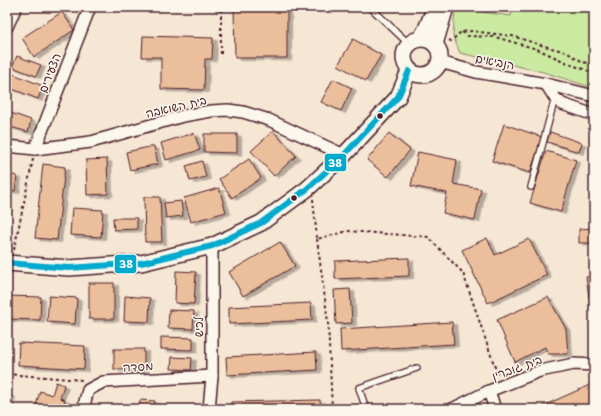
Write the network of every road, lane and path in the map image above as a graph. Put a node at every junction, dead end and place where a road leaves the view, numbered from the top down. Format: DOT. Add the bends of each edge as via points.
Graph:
graph roads {
  1 [pos="16,7"];
  2 [pos="90,7"];
  3 [pos="221,7"];
  4 [pos="370,7"];
  5 [pos="435,7"];
  6 [pos="446,7"];
  7 [pos="7,27"];
  8 [pos="461,32"];
  9 [pos="436,40"];
  10 [pos="414,41"];
  11 [pos="221,54"];
  12 [pos="440,62"];
  13 [pos="594,65"];
  14 [pos="409,71"];
  15 [pos="594,73"];
  16 [pos="546,84"];
  17 [pos="594,96"];
  18 [pos="555,98"];
  19 [pos="594,115"];
  20 [pos="7,146"];
  21 [pos="35,149"];
  22 [pos="344,155"];
  23 [pos="312,184"];
  24 [pos="531,187"];
  25 [pos="317,239"];
  26 [pos="212,246"];
  27 [pos="9,263"];
  28 [pos="594,365"];
  29 [pos="417,368"];
  30 [pos="7,374"];
  31 [pos="212,376"];
  32 [pos="103,382"];
  33 [pos="501,387"];
  34 [pos="489,391"];
  35 [pos="83,409"];
  36 [pos="209,409"];
  37 [pos="332,409"];
  38 [pos="366,409"];
  39 [pos="452,409"];
  40 [pos="495,409"];
  1 -- 7 [label="street"];
  2 -- 21 [label="street, הצעירים"];
  3 -- 11 [label="path"];
  4 -- 10 [label="lane"];
  5 -- 10 [label="street" via="426,29"];
  6 -- 9 [label="street"];
  8 -- 9 [label="path" via="451,41"];
  8 -- 13 [label="path" via="512,36 566,52"];
  8 -- 15 [label="path" via="468,36 495,37 537,49"];
  9 -- 10 [label="street"];
  9 -- 12 [label="street"];
  10 -- 14 [label="street" via="404,49 404,63"];
  12 -- 14 [label="street" via="428,74 414,74"];
  12 -- 16 [label="street, הנביאים" via="476,72"];
  14 -- 22 [label="street" via="398,97"];
  16 -- 17 [label="street, הנביאים"];
  16 -- 18 [label="street"];
  18 -- 19 [label="street" via="562,104"];
  18 -- 24 [label="lane"];
  20 -- 21 [label="street, בית השואבה"];
  21 -- 22 [label="street, בית השואבה" via="91,142 183,116 228,110 269,120"];
  21 -- 27 [label="path"];
  22 -- 23 [label="street"];
  23 -- 25 [label="path"];
  23 -- 26 [label="street" via="261,223"];
  25 -- 33 [label="path" via="348,231 428,237 463,273"];
  25 -- 37 [label="path" via="328,322"];
  26 -- 27 [label="street" via="141,262 69,268"];
  26 -- 31 [label="street, לכיש"];
  28 -- 33 [label="street, בית גוברין" via="574,364 540,371"];
  29 -- 38 [label="lane" via="359,388"];
  30 -- 32 [label="path"];
  31 -- 32 [label="street, מסדה"];
  31 -- 36 [label="street, לכיש"];
  32 -- 35 [label="street" via="88,390"];
  33 -- 34 [label="street, בית גוברין"];
  34 -- 39 [label="street, בית גוברין"];
  34 -- 40 [label="street"];
}
